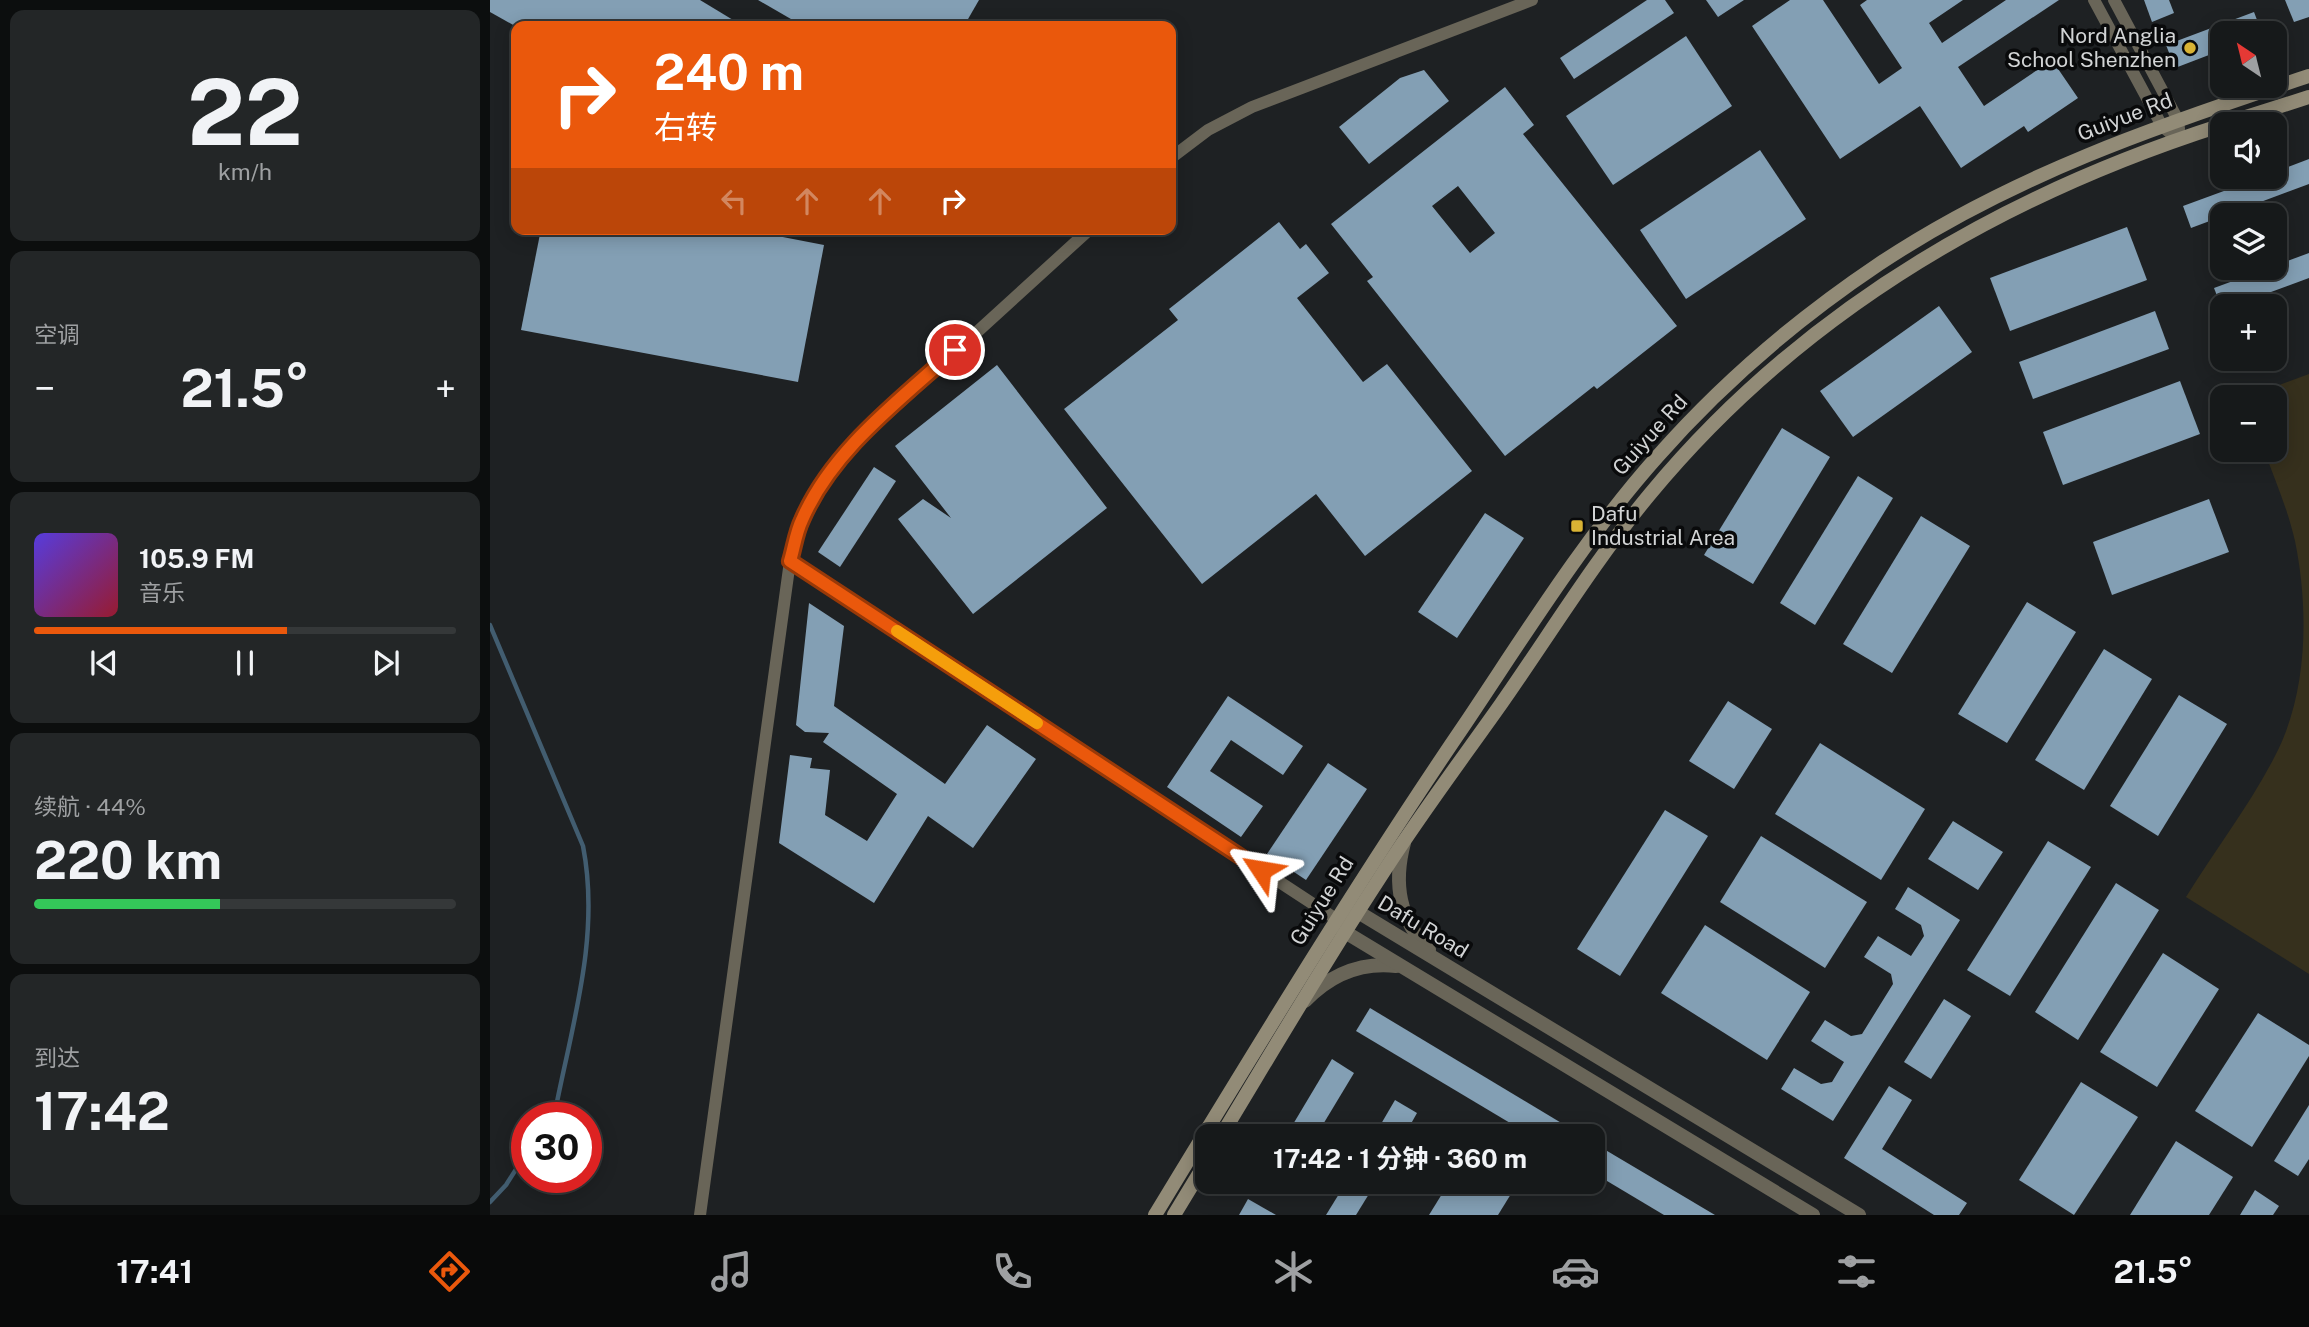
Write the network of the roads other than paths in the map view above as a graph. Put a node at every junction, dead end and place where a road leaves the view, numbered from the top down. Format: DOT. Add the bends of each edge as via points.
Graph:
graph roads {
  1 [pos="1532,0"];
  2 [pos="2094,0"];
  3 [pos="2113,0"];
  4 [pos="2309,76"];
  5 [pos="2309,97"];
  6 [pos="2263,112"];
  7 [pos="2178,120"];
  8 [pos="2162,126"];
  9 [pos="2210,129"];
  10 [pos="2179,140"];
  11 [pos="1176,154"];
  12 [pos="1083,235"];
  13 [pos="790,561"];
  14 [pos="1405,841"];
  15 [pos="1358,912"];
  16 [pos="1336,919"];
  17 [pos="1345,932"];
  18 [pos="1439,961"];
  19 [pos="1401,966"];
  20 [pos="1477,984"];
  21 [pos="1465,1004"];
  22 [pos="1299,1007"];
  23 [pos="1228,1124"];
  24 [pos="1195,1180"];
  25 [pos="700,1215"];
  26 [pos="1155,1215"];
  27 [pos="1174,1215"];
  28 [pos="1813,1215"];
  29 [pos="1859,1215"];
  1 -- 11 [label="street" via="1252,107 1208,130"];
  2 -- 8 [label="street"];
  3 -- 7 [label="street"];
  4 -- 7 [label="main road, Guiyue Rd"];
  5 -- 6 [label="main road, Guiyue Rd"];
  7 -- 8 [label="main road, Guiyue Rd"];
  7 -- 10 [label="street"];
  8 -- 10 [label="street"];
  8 -- 16 [label="main road, Guiyue Rd" via="2057,166 1938,227 1819,306 1710,400 1656,458 1570,569"];
  9 -- 10 [label="main road, Guiyue Rd"];
  10 -- 14 [label="main road, Guiyue Rd" via="2064,183 1933,252 1861,299 1748,390 1649,495"];
  12 -- 13 [label="street" via="853,444 825,478 802,520"];
  13 -- 16 [label="street"];
  13 -- 25 [label="street"];
  14 -- 15 [label="main road, Guiyue Rd"];
  14 -- 18 [label="street" via="1397,887 1402,908 1416,935"];
  15 -- 16 [label="street, Dafu Road"];
  15 -- 17 [label="main road, Guiyue Rd"];
  15 -- 18 [label="street, Dafu Road"];
  16 -- 17 [label="street"];
  16 -- 26 [label="main road, Guiyue Rd"];
  17 -- 19 [label="street"];
  17 -- 22 [label="main road, Guiyue Rd"];
  18 -- 20 [label="street, Dafu Road"];
  19 -- 21 [label="street"];
  19 -- 22 [label="street" via="1381,964 1347,971 1330,979"];
  20 -- 21 [label="street"];
  20 -- 29 [label="street, Dafu Road"];
  21 -- 28 [label="street"];
  22 -- 23 [label="main road, Guiyue Rd"];
  24 -- 27 [label="main road"];
}
